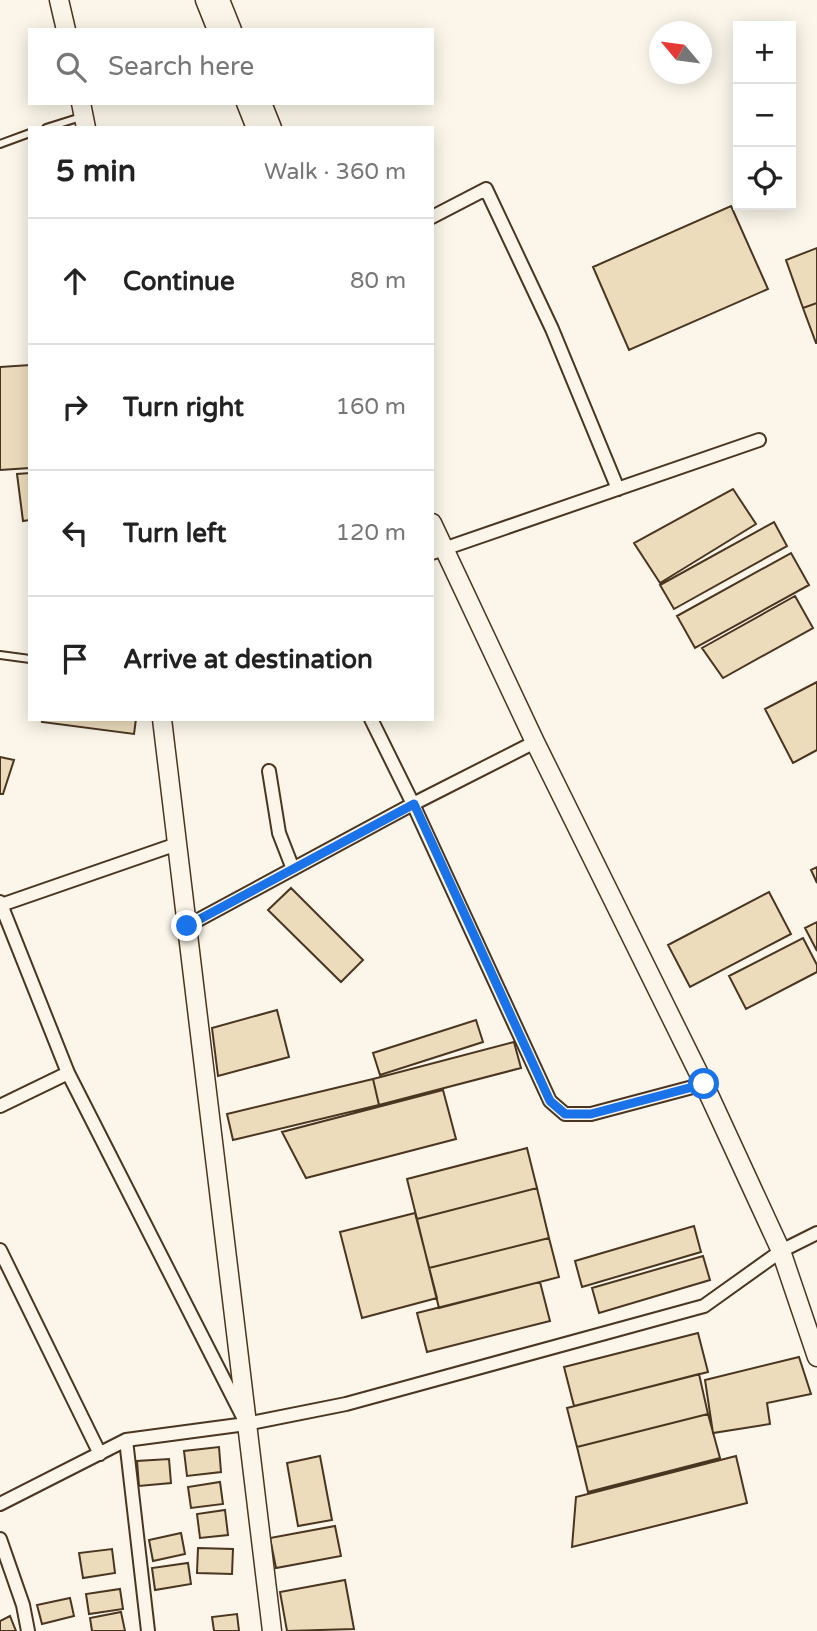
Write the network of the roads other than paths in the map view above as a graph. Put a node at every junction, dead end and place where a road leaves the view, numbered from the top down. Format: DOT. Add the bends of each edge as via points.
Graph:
graph roads {
  1 [pos="59,0"];
  2 [pos="205,0"];
  3 [pos="220,0"];
  4 [pos="65,28"];
  5 [pos="216,28"];
  6 [pos="231,28"];
  7 [pos="247,105"];
  8 [pos="263,105"];
  9 [pos="84,116"];
  10 [pos="52,126"];
  11 [pos="255,126"];
  12 [pos="271,126"];
  13 [pos="28,134"];
  14 [pos="0,144"];
  15 [pos="434,216"];
  16 [pos="759,440"];
  17 [pos="618,489"];
  18 [pos="434,532"];
  19 [pos="438,550"];
  20 [pos="0,655"];
  21 [pos="28,659"];
  22 [pos="162,721"];
  23 [pos="372,721"];
  24 [pos="535,742"];
  25 [pos="269,771"];
  26 [pos="414,804"];
  27 [pos="177,844"];
  28 [pos="293,869"];
  29 [pos="1,903"];
  30 [pos="187,926"];
  31 [pos="68,1073"];
  32 [pos="704,1084"];
  33 [pos="0,1106"];
  34 [pos="817,1233"];
  35 [pos="0,1250"];
  36 [pos="781,1251"];
  37 [pos="817,1357"];
  38 [pos="246,1424"];
  39 [pos="126,1440"];
  40 [pos="100,1454"];
  41 [pos="0,1504"];
  42 [pos="0,1539"];
  43 [pos="28,1631"];
  44 [pos="148,1631"];
  45 [pos="272,1631"];
  1 -- 4 [label="street"];
  2 -- 5 [label="street"];
  3 -- 6 [label="street"];
  7 -- 11 [label="street"];
  8 -- 12 [label="street"];
  9 -- 10 [label="lane"];
  13 -- 14 [label="lane"];
  15 -- 17 [label="street" via="486,189 552,329"];
  16 -- 17 [label="street"];
  17 -- 19 [label="street"];
  18 -- 19 [label="street"];
  19 -- 24 [label="street"];
  20 -- 21 [label="lane"];
  22 -- 27 [label="street"];
  23 -- 26 [label="street"];
  24 -- 26 [label="street"];
  24 -- 32 [label="street"];
  25 -- 28 [label="street" via="279,833"];
  26 -- 28 [label="street"];
  26 -- 32 [label="street" via="550,1101 565,1114 591,1114"];
  27 -- 29 [label="street"];
  27 -- 30 [label="street"];
  28 -- 30 [label="street"];
  29 -- 31 [label="street"];
  30 -- 38 [label="street"];
  31 -- 33 [label="street"];
  31 -- 38 [label="street"];
  32 -- 36 [label="street"];
  34 -- 36 [label="street"];
  35 -- 40 [label="street"];
  36 -- 37 [label="street"];
  36 -- 38 [label="street" via="704,1306 346,1404"];
  38 -- 39 [label="street"];
  38 -- 45 [label="street"];
  39 -- 40 [label="street"];
  39 -- 44 [label="street"];
  40 -- 41 [label="street"];
  42 -- 43 [label="street"];
}
